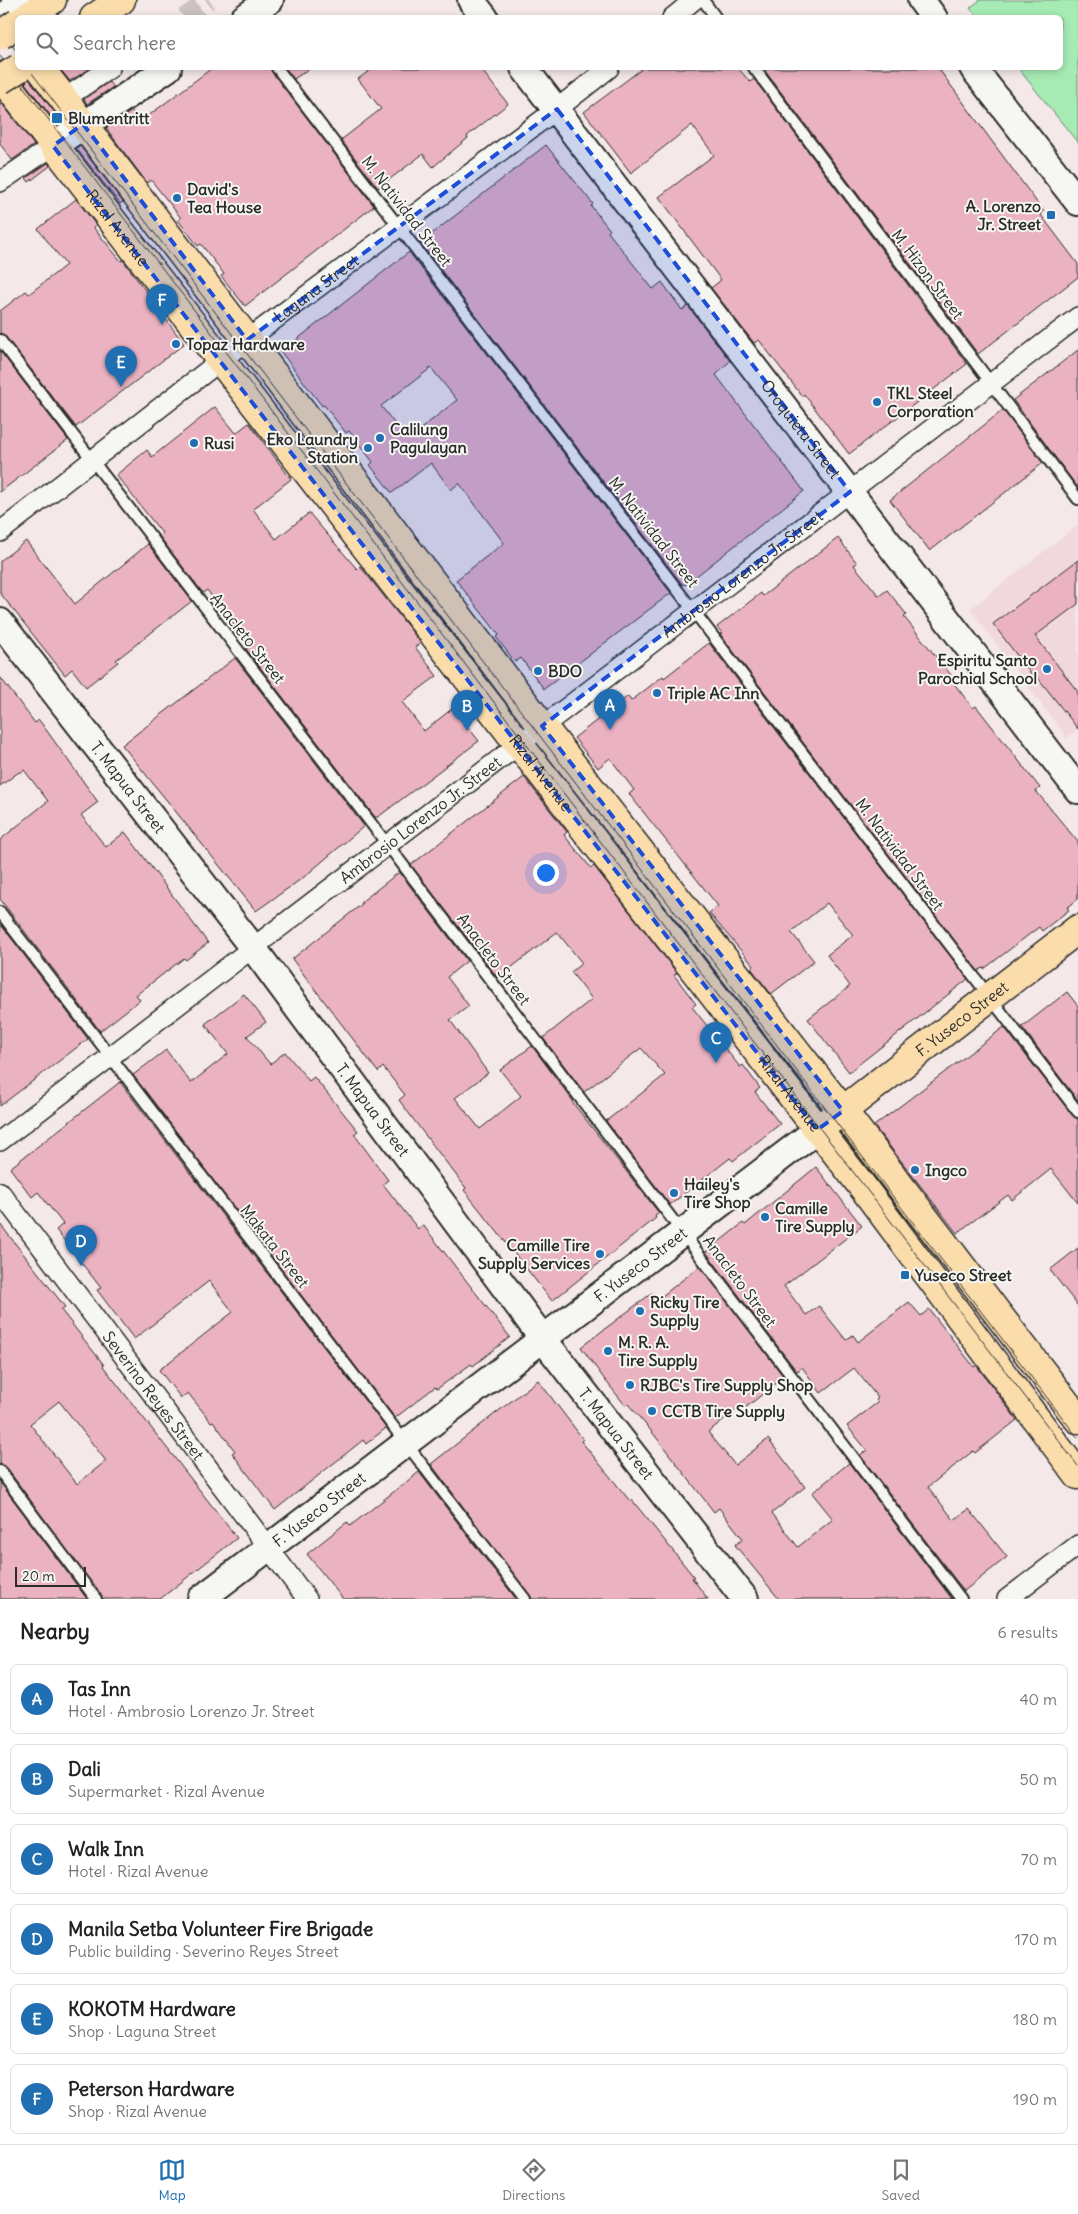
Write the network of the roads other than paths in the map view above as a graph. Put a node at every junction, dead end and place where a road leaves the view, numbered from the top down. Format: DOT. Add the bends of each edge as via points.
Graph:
graph roads {
  1 [pos="38,0"];
  2 [pos="52,0"];
  3 [pos="119,0"];
  4 [pos="270,0"];
  5 [pos="471,0"];
  6 [pos="694,0"];
  7 [pos="702,0"];
  8 [pos="921,0"];
  9 [pos="17,15"];
  10 [pos="20,15"];
  11 [pos="95,15"];
  12 [pos="98,15"];
  13 [pos="248,15"];
  14 [pos="483,15"];
  15 [pos="676,15"];
  16 [pos="714,15"];
  17 [pos="932,15"];
  18 [pos="15,70"];
  19 [pos="42,70"];
  20 [pos="107,70"];
  21 [pos="165,70"];
  22 [pos="279,70"];
  23 [pos="526,70"];
  24 [pos="607,70"];
  25 [pos="756,70"];
  26 [pos="975,70"];
  27 [pos="0,76"];
  28 [pos="0,80"];
  29 [pos="64,98"];
  30 [pos="557,110"];
  31 [pos="83,124"];
  32 [pos="53,146"];
  33 [pos="0,182"];
  34 [pos="1078,202"];
  35 [pos="400,226"];
  36 [pos="1078,317"];
  37 [pos="0,340"];
  38 [pos="247,340"];
  39 [pos="220,361"];
  40 [pos="992,383"];
  41 [pos="92,460"];
  42 [pos="850,492"];
  43 [pos="1078,499"];
  44 [pos="0,532"];
  45 [pos="695,610"];
  46 [pos="0,622"];
  47 [pos="542,726"];
  48 [pos="518,744"];
  49 [pos="1078,790"];
  50 [pos="387,844"];
  51 [pos="0,912"];
  52 [pos="1078,929"];
  53 [pos="253,948"];
  54 [pos="990,996"];
  55 [pos="110,1057"];
  56 [pos="843,1111"];
  57 [pos="1078,1112"];
  58 [pos="818,1130"];
  59 [pos="0,1141"];
  60 [pos="0,1192"];
  61 [pos="684,1232"];
  62 [pos="543,1339"];
  63 [pos="1078,1419"];
  64 [pos="406,1443"];
  65 [pos="0,1471"];
  66 [pos="1078,1475"];
  67 [pos="1078,1545"];
  68 [pos="268,1548"];
  69 [pos="96,1599"];
  70 [pos="202,1599"];
  71 [pos="307,1599"];
  72 [pos="525,1599"];
  73 [pos="745,1599"];
  74 [pos="961,1599"];
  75 [pos="1008,1599"];
  1 -- 9 [label="street"];
  2 -- 10 [label="main road"];
  3 -- 11 [label="street"];
  3 -- 12 [label="main road"];
  4 -- 13 [label="street"];
  5 -- 14 [label="street"];
  6 -- 15 [label="street"];
  7 -- 16 [label="lane"];
  8 -- 17 [label="street"];
  18 -- 28 [label="main road, bridge"];
  19 -- 29 [label="main road, Rizal Avenue"];
  20 -- 29 [label="street"];
  21 -- 31 [label="street"];
  22 -- 35 [label="lane, M. Natividad Street"];
  23 -- 30 [label="street, Oroquieta Street"];
  24 -- 30 [label="street, Laguna Street"];
  25 -- 40 [label="lane, M. Hizon Street"];
  26 -- 34 [label="street"];
  27 -- 32 [label="main road, Rizal Avenue"];
  29 -- 31 [label="main road, Rizal Avenue"];
  30 -- 35 [label="street, Laguna Street"];
  30 -- 42 [label="street, Oroquieta Street"];
  31 -- 32 [label="street"];
  31 -- 38 [label="main road, Rizal Avenue"];
  32 -- 33 [label="street"];
  32 -- 39 [label="main road, Rizal Avenue" via="66,174"];
  35 -- 38 [label="street, Laguna Street"];
  35 -- 45 [label="lane, M. Natividad Street"];
  36 -- 40 [label="street, Ambrosio Lorenzo Jr. Street"];
  37 -- 41 [label="lane, Anacleto Street"];
  38 -- 39 [label="street, Laguna Street"];
  38 -- 47 [label="main road, Rizal Avenue"];
  39 -- 41 [label="street, Laguna Street"];
  39 -- 48 [label="main road, Rizal Avenue"];
  40 -- 42 [label="street, Ambrosio Lorenzo Jr. Street"];
  40 -- 43 [label="lane, M. Hizon Street"];
  41 -- 44 [label="street, Laguna Street"];
  41 -- 50 [label="lane, Anacleto Street"];
  42 -- 45 [label="street, Ambrosio Lorenzo Jr. Street"];
  42 -- 49 [label="street, Oroquieta Street"];
  45 -- 47 [label="street, Ambrosio Lorenzo Jr. Street"];
  45 -- 54 [label="lane, M. Natividad Street"];
  46 -- 53 [label="street, T. Mapua Street"];
  47 -- 48 [label="street, Ambrosio Lorenzo Jr. Street"];
  47 -- 56 [label="main road, Rizal Avenue"];
  48 -- 50 [label="street, Ambrosio Lorenzo Jr. Street"];
  48 -- 58 [label="main road, Rizal Avenue"];
  50 -- 53 [label="street, Ambrosio Lorenzo Jr. Street"];
  50 -- 61 [label="lane, Anacleto Street"];
  51 -- 55 [label="lane, Makata Street"];
  52 -- 54 [label="main road, F. Yuseco Street"];
  53 -- 55 [label="street, Ambrosio Lorenzo Jr. Street"];
  53 -- 62 [label="street, T. Mapua Street"];
  54 -- 56 [label="main road, F. Yuseco Street"];
  54 -- 57 [label="lane, M. Natividad Street"];
  55 -- 59 [label="street, Ambrosio Lorenzo Jr. Street"];
  55 -- 64 [label="lane, Makata Street"];
  56 -- 58 [label="main road, F. Yuseco Street"];
  56 -- 63 [label="main road, Rizal Avenue"];
  58 -- 61 [label="street, F. Yuseco Street"];
  58 -- 66 [label="main road, Rizal Avenue"];
  60 -- 68 [label="street, Severino Reyes Street"];
  61 -- 62 [label="street, F. Yuseco Street"];
  61 -- 74 [label="lane, Anacleto Street"];
  62 -- 64 [label="street, F. Yuseco Street"];
  62 -- 73 [label="street, T. Mapua Street"];
  64 -- 68 [label="street, F. Yuseco Street"];
  64 -- 72 [label="lane, Makata Street"];
  65 -- 69 [label="lane"];
  67 -- 75 [label="street"];
  68 -- 70 [label="street, F. Yuseco Street"];
  68 -- 71 [label="street, Severino Reyes Street"];
}
